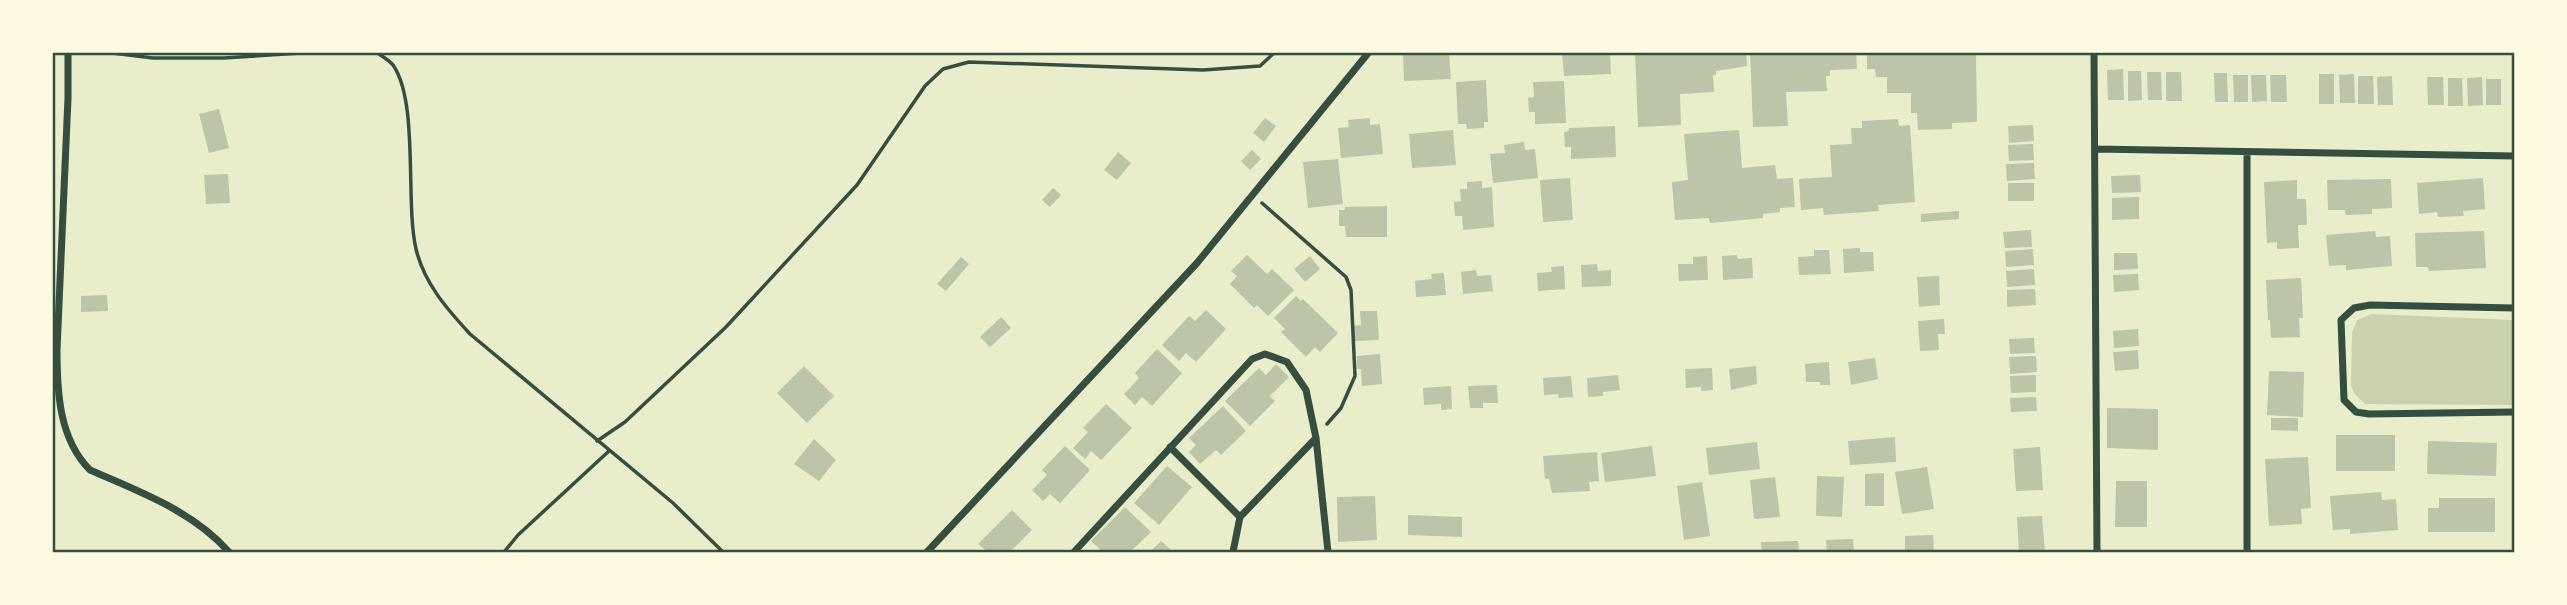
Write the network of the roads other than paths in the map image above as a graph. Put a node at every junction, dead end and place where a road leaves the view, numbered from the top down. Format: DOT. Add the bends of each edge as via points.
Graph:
graph roads {
  1 [pos="68,52"];
  2 [pos="1369,52"];
  3 [pos="2094,52"];
  4 [pos="2095,149"];
  5 [pos="2247,152"];
  6 [pos="2515,156"];
  7 [pos="2515,308"];
  8 [pos="2515,412"];
  9 [pos="1316,438"];
  10 [pos="1170,447"];
  11 [pos="1240,517"];
  12 [pos="229,552"];
  13 [pos="926,552"];
  14 [pos="1074,552"];
  15 [pos="1233,552"];
  16 [pos="1328,552"];
  17 [pos="2097,552"];
  18 [pos="2247,552"];
  1 -- 12 [label="street" via="57,350 67,436 90,470 195,521"];
  2 -- 13 [label="street" via="1197,263"];
  3 -- 4 [label="street"];
  4 -- 5 [label="street"];
  4 -- 17 [label="street"];
  5 -- 6 [label="street"];
  5 -- 18 [label="street"];
  7 -- 8 [label="street" via="2378,304 2354,308 2341,320 2344,400 2356,412"];
  9 -- 10 [label="street" via="1306,390 1287,362 1265,354 1252,359"];
  9 -- 11 [label="street"];
  9 -- 16 [label="street"];
  10 -- 11 [label="street"];
  10 -- 14 [label="street"];
  11 -- 15 [label="street"];
}
